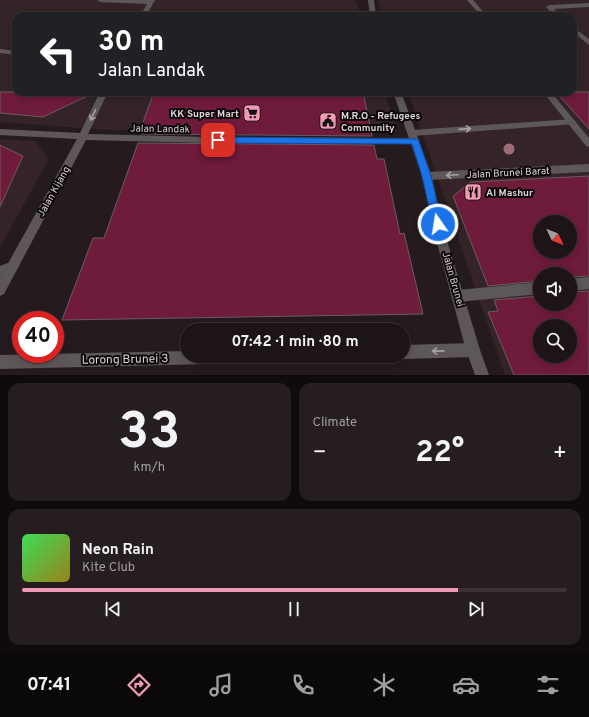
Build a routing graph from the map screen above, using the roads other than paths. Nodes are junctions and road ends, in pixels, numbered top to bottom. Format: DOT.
graph roads {
  1 [pos="100,0"];
  2 [pos="371,0"];
  3 [pos="470,0"];
  4 [pos="151,1"];
  5 [pos="589,5"];
  6 [pos="145,12"];
  7 [pos="372,12"];
  8 [pos="480,12"];
  9 [pos="555,12"];
  10 [pos="577,32"];
  11 [pos="589,43"];
  12 [pos="0,51"];
  13 [pos="12,52"];
  14 [pos="102,96"];
  15 [pos="398,96"];
  16 [pos="550,96"];
  17 [pos="572,122"];
  18 [pos="0,132"];
  19 [pos="413,137"];
  20 [pos="82,138"];
  21 [pos="589,144"];
  22 [pos="589,168"];
  23 [pos="426,176"];
  24 [pos="12,266"];
  25 [pos="0,272"];
  26 [pos="589,284"];
  27 [pos="577,285"];
  28 [pos="533,289"];
  29 [pos="0,290"];
  30 [pos="458,296"];
  31 [pos="473,350"];
  32 [pos="410,352"];
  33 [pos="180,358"];
  34 [pos="0,362"];
  35 [pos="482,375"];
  1 -- 4 [label="street"];
  2 -- 7 [label="street"];
  3 -- 8 [label="street"];
  4 -- 6 [label="street"];
  5 -- 9 [label="street"];
  10 -- 11 [label="street"];
  12 -- 13 [label="street"];
  14 -- 20 [label="street, Jalan Kijang, one-way"];
  15 -- 19 [label="street, Jalan Brunei"];
  16 -- 17 [label="street"];
  19 -- 17 [label="street, Jalan Landak, one-way"];
  17 -- 21 [label="street"];
  18 -- 20 [label="street, Jalan Landak"];
  19 -- 20 [label="street, Jalan Landak"];
  19 -- 23 [label="street, Jalan Brunei"];
  20 -- 24 [label="street, Jalan Kijang"];
  22 -- 23 [label="street, Jalan Brunei Barat, one-way"];
  23 -- 30 [label="street, Jalan Brunei"];
  24 -- 25 [label="street"];
  24 -- 29 [label="street, Jalan Kijang"];
  26 -- 27 [label="street"];
  28 -- 30 [label="street"];
  30 -- 31 [label="street, Jalan Brunei"];
  31 -- 32 [label="street, one-way"];
  31 -- 35 [label="street, Jalan Brunei"];
  33 -- 34 [label="street, Lorong Brunei 3"];
}
